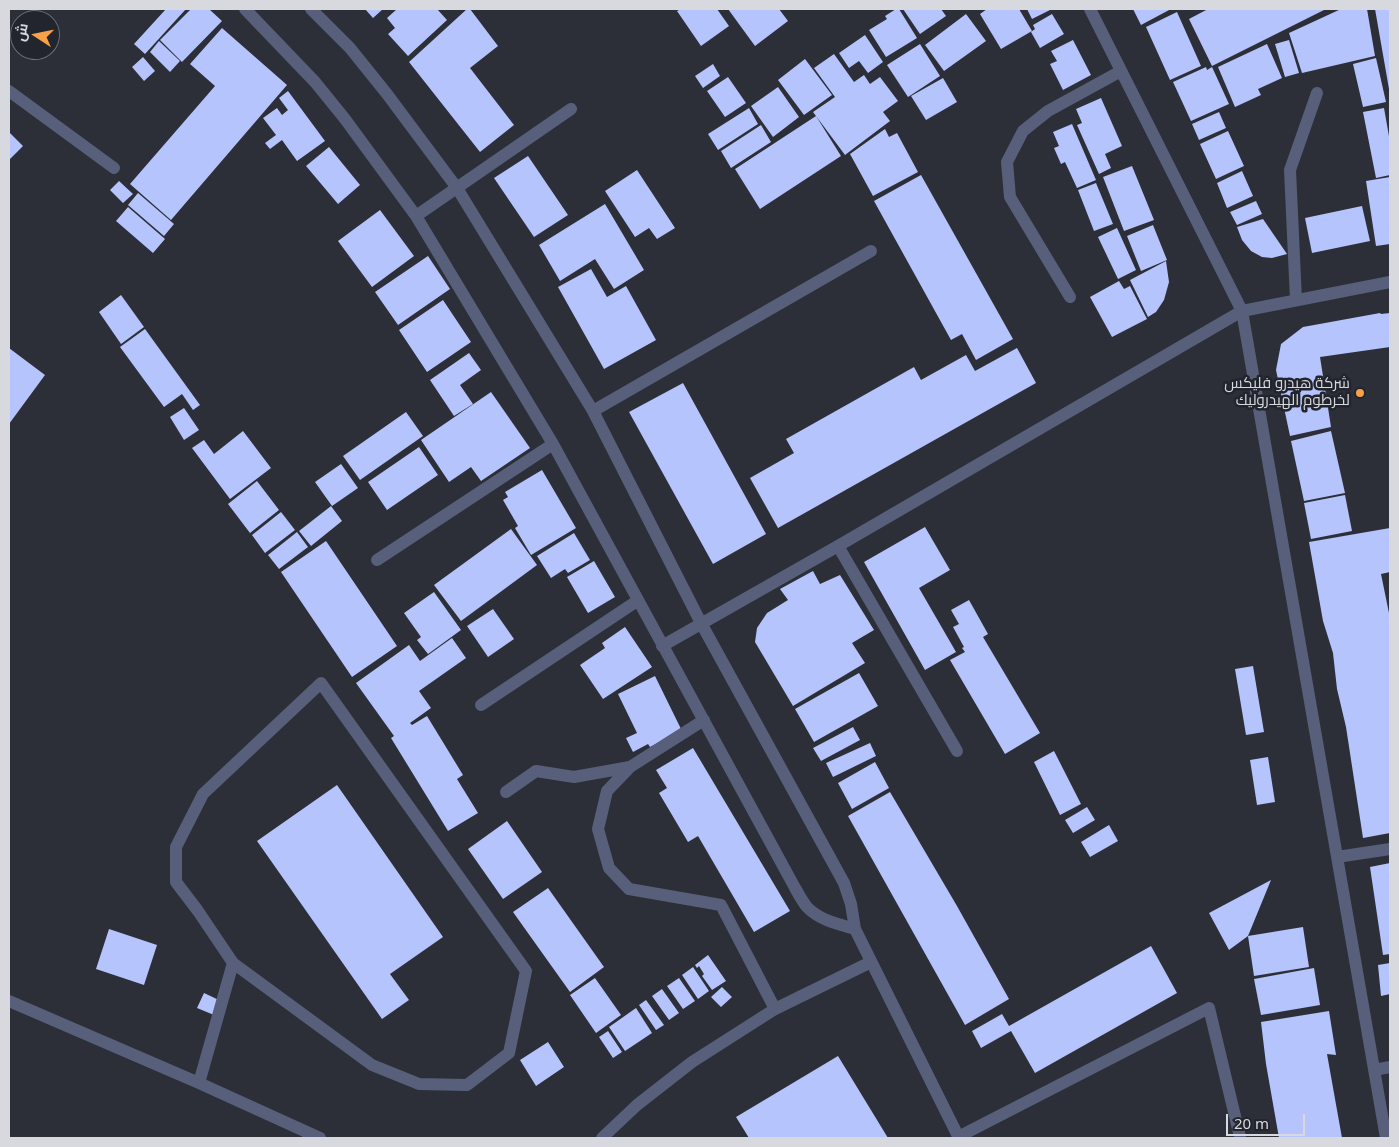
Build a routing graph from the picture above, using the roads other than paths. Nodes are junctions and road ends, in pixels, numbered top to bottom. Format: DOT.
graph roads {
  1 [pos="245,9"];
  2 [pos="311,9"];
  3 [pos="1090,9"];
  4 [pos="1121,71"];
  5 [pos="9,92"];
  6 [pos="1317,93"];
  7 [pos="571,109"];
  8 [pos="114,168"];
  9 [pos="457,188"];
  10 [pos="416,216"];
  11 [pos="871,251"];
  12 [pos="1390,282"];
  13 [pos="1070,297"];
  14 [pos="1296,300"];
  15 [pos="1242,311"];
  16 [pos="594,411"];
  17 [pos="553,444"];
  18 [pos="838,546"];
  19 [pos="377,560"];
  20 [pos="637,601"];
  21 [pos="701,624"];
  22 [pos="662,646"];
  23 [pos="481,705"];
  24 [pos="704,720"];
  25 [pos="957,751"];
  26 [pos="630,766"];
  27 [pos="506,792"];
  28 [pos="1390,849"];
  29 [pos="1337,857"];
  30 [pos="855,929"];
  31 [pos="871,962"];
  32 [pos="233,963"];
  33 [pos="9,1001"];
  34 [pos="775,1009"];
  35 [pos="1390,1067"];
  36 [pos="1374,1070"];
  37 [pos="199,1083"];
  38 [pos="959,1137"];
  39 [pos="1240,1137"];
  40 [pos="320,1138"];
  41 [pos="602,1138"];
  42 [pos="1386,1138"];
  1 -- 10 [label="street"];
  2 -- 9 [label="street"];
  3 -- 4 [label="street"];
  4 -- 13 [label="street"];
  4 -- 15 [label="street"];
  5 -- 8 [label="street"];
  6 -- 14 [label="street"];
  7 -- 9 [label="street"];
  9 -- 10 [label="street"];
  9 -- 16 [label="street"];
  10 -- 17 [label="street"];
  11 -- 16 [label="street"];
  12 -- 14 [label="street"];
  14 -- 15 [label="street"];
  15 -- 18 [label="street"];
  15 -- 29 [label="street"];
  16 -- 21 [label="street"];
  17 -- 19 [label="street"];
  17 -- 20 [label="street"];
  18 -- 21 [label="street"];
  18 -- 25 [label="street"];
  20 -- 22 [label="street"];
  20 -- 23 [label="street"];
  21 -- 22 [label="street"];
  21 -- 30 [label="street"];
  22 -- 24 [label="street"];
  24 -- 26 [label="street"];
  24 -- 30 [label="street"];
  26 -- 27 [label="street"];
  26 -- 34 [label="street"];
  28 -- 29 [label="street"];
  29 -- 36 [label="street"];
  30 -- 31 [label="street"];
  31 -- 34 [label="street"];
  31 -- 38 [label="street"];
  32 -- 32 [label="street"];
  32 -- 37 [label="street"];
  33 -- 37 [label="street"];
  34 -- 41 [label="street"];
  35 -- 36 [label="street"];
  36 -- 42 [label="street"];
  37 -- 40 [label="street"];
  38 -- 39 [label="street"];
}
